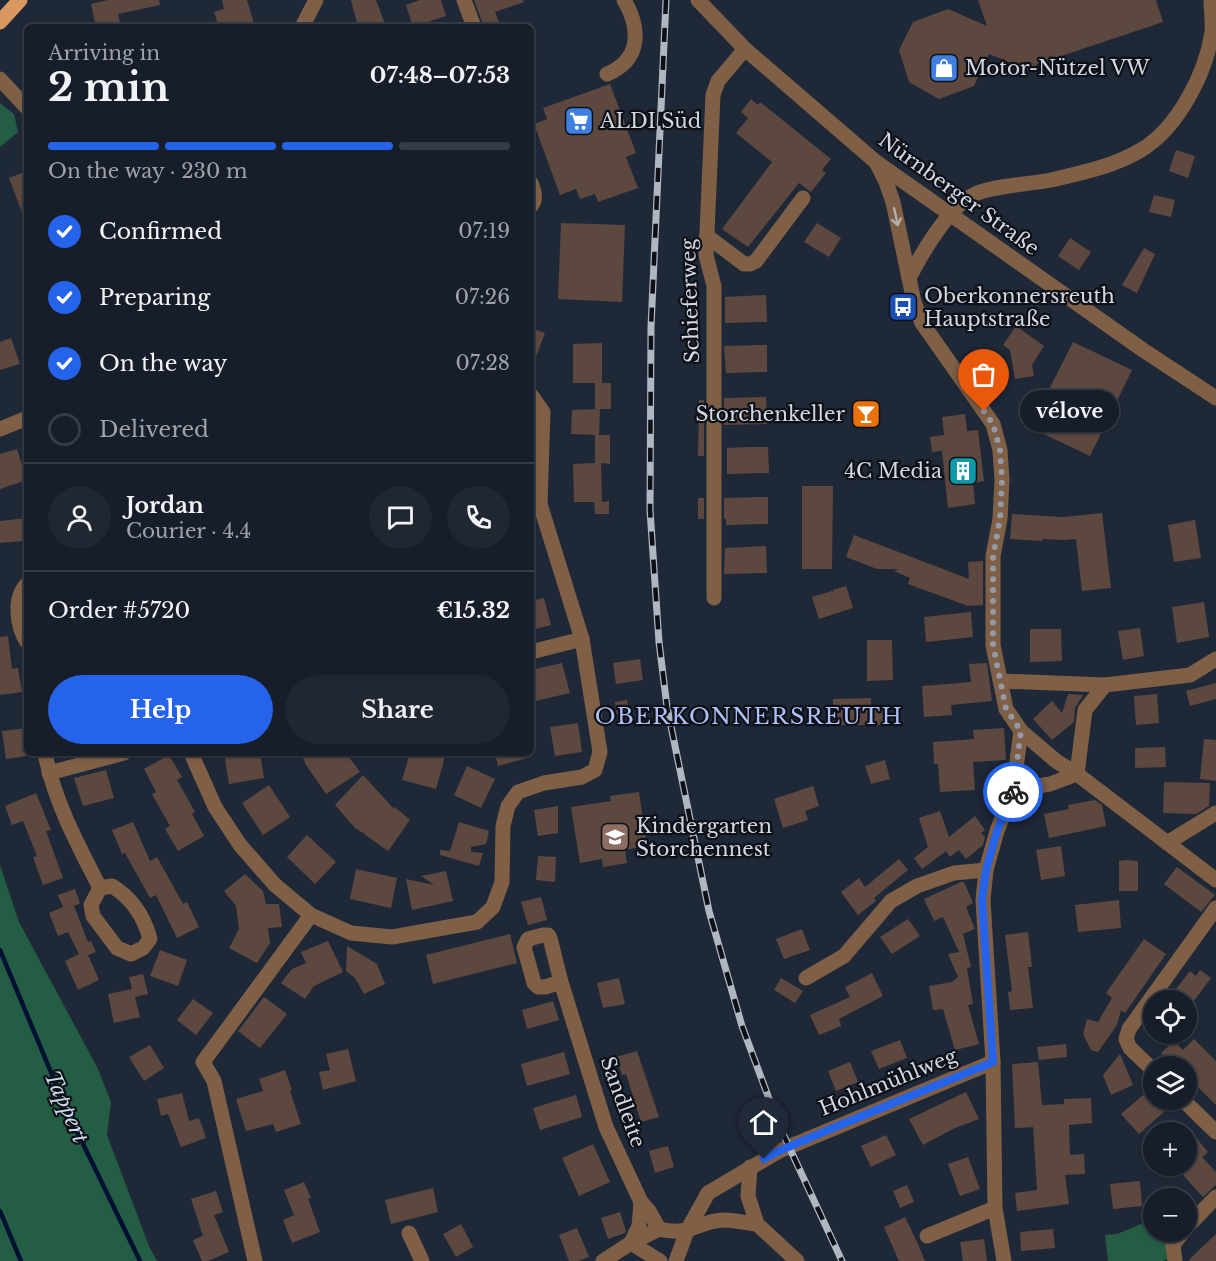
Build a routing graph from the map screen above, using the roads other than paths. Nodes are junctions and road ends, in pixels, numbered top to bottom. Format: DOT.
graph roads {
  1 [pos="20,0"];
  2 [pos="315,0"];
  3 [pos="464,0"];
  4 [pos="624,0"];
  5 [pos="698,0"];
  6 [pos="1211,0"];
  7 [pos="0,22"];
  8 [pos="303,24"];
  9 [pos="473,24"];
  10 [pos="746,49"];
  11 [pos="607,74"];
  12 [pos="0,79"];
  13 [pos="24,105"];
  14 [pos="876,162"];
  15 [pos="803,198"];
  16 [pos="951,215"];
  17 [pos="707,236"];
  18 [pos="909,278"];
  19 [pos="1216,398"];
  20 [pos="534,399"];
  21 [pos="24,419"];
  22 [pos="0,429"];
  23 [pos="536,505"];
  24 [pos="24,588"];
  25 [pos="714,598"];
  26 [pos="24,637"];
  27 [pos="582,639"];
  28 [pos="534,651"];
  29 [pos="1216,659"];
  30 [pos="1000,681"];
  31 [pos="1105,685"];
  32 [pos="1021,731"];
  33 [pos="46,756"];
  34 [pos="112,756"];
  35 [pos="192,756"];
  36 [pos="49,773"];
  37 [pos="1077,774"];
  38 [pos="1013,790"];
  39 [pos="1216,813"];
  40 [pos="1167,843"];
  41 [pos="986,870"];
  42 [pos="1216,880"];
  43 [pos="100,888"];
  44 [pos="1216,908"];
  45 [pos="311,915"];
  46 [pos="806,978"];
  47 [pos="561,982"];
  48 [pos="1143,1060"];
  49 [pos="993,1062"];
  50 [pos="1193,1110"];
  51 [pos="1216,1132"];
  52 [pos="750,1167"];
  53 [pos="1216,1197"];
  54 [pos="641,1202"];
  55 [pos="996,1208"];
  56 [pos="1197,1217"];
  57 [pos="757,1224"];
  58 [pos="659,1228"];
  59 [pos="687,1231"];
  60 [pos="410,1233"];
  61 [pos="927,1236"];
  62 [pos="1175,1242"];
  63 [pos="631,1243"];
  64 [pos="255,1261"];
  65 [pos="422,1261"];
  66 [pos="603,1261"];
  67 [pos="660,1261"];
  68 [pos="676,1261"];
  69 [pos="797,1261"];
  70 [pos="1004,1261"];
  71 [pos="1175,1261"];
  1 -- 7 [label="main road"];
  2 -- 8 [label="street"];
  3 -- 9 [label="street"];
  4 -- 11 [label="street"];
  5 -- 10 [label="street, Nürnberger Straße"];
  6 -- 16 [label="street"];
  10 -- 14 [label="street, Nürnberger Straße"];
  10 -- 17 [label="street, Schieferweg"];
  12 -- 13 [label="street"];
  14 -- 16 [label="street, Nürnberger Straße"];
  14 -- 18 [label="street, one-way"];
  15 -- 17 [label="street"];
  16 -- 18 [label="street"];
  16 -- 19 [label="street, Nürnberger Straße"];
  17 -- 25 [label="street, Schieferweg"];
  18 -- 30 [label="street"];
  20 -- 23 [label="street"];
  21 -- 22 [label="street"];
  23 -- 27 [label="street"];
  24 -- 26 [label="street"];
  27 -- 28 [label="street"];
  27 -- 45 [label="street"];
  29 -- 31 [label="street"];
  30 -- 31 [label="street"];
  30 -- 32 [label="street"];
  31 -- 37 [label="street"];
  32 -- 37 [label="street"];
  32 -- 38 [label="street"];
  33 -- 36 [label="street"];
  34 -- 36 [label="street"];
  35 -- 45 [label="street"];
  36 -- 43 [label="street"];
  37 -- 38 [label="street"];
  37 -- 40 [label="street"];
  38 -- 41 [label="street"];
  39 -- 40 [label="street"];
  40 -- 42 [label="street"];
  41 -- 46 [label="street"];
  41 -- 49 [label="street"];
  43 -- 43 [label="street"];
  44 -- 48 [label="street"];
  45 -- 64 [label="street"];
  47 -- 54 [label="street, Sandleite"];
  49 -- 52 [label="street, Hohlmühlweg"];
  49 -- 55 [label="street"];
  50 -- 51 [label="street"];
  52 -- 57 [label="street"];
  52 -- 59 [label="street, Hohlmühlweg"];
  53 -- 56 [label="street"];
  54 -- 58 [label="street, Sandleite"];
  54 -- 63 [label="street"];
  55 -- 61 [label="street"];
  55 -- 70 [label="street"];
  57 -- 59 [label="street"];
  57 -- 69 [label="street"];
  58 -- 59 [label="street"];
  58 -- 63 [label="street"];
  59 -- 68 [label="street, Hohlmühlweg"];
  60 -- 65 [label="street"];
  62 -- 71 [label="street"];
  63 -- 66 [label="street"];
  63 -- 67 [label="street"];
}
